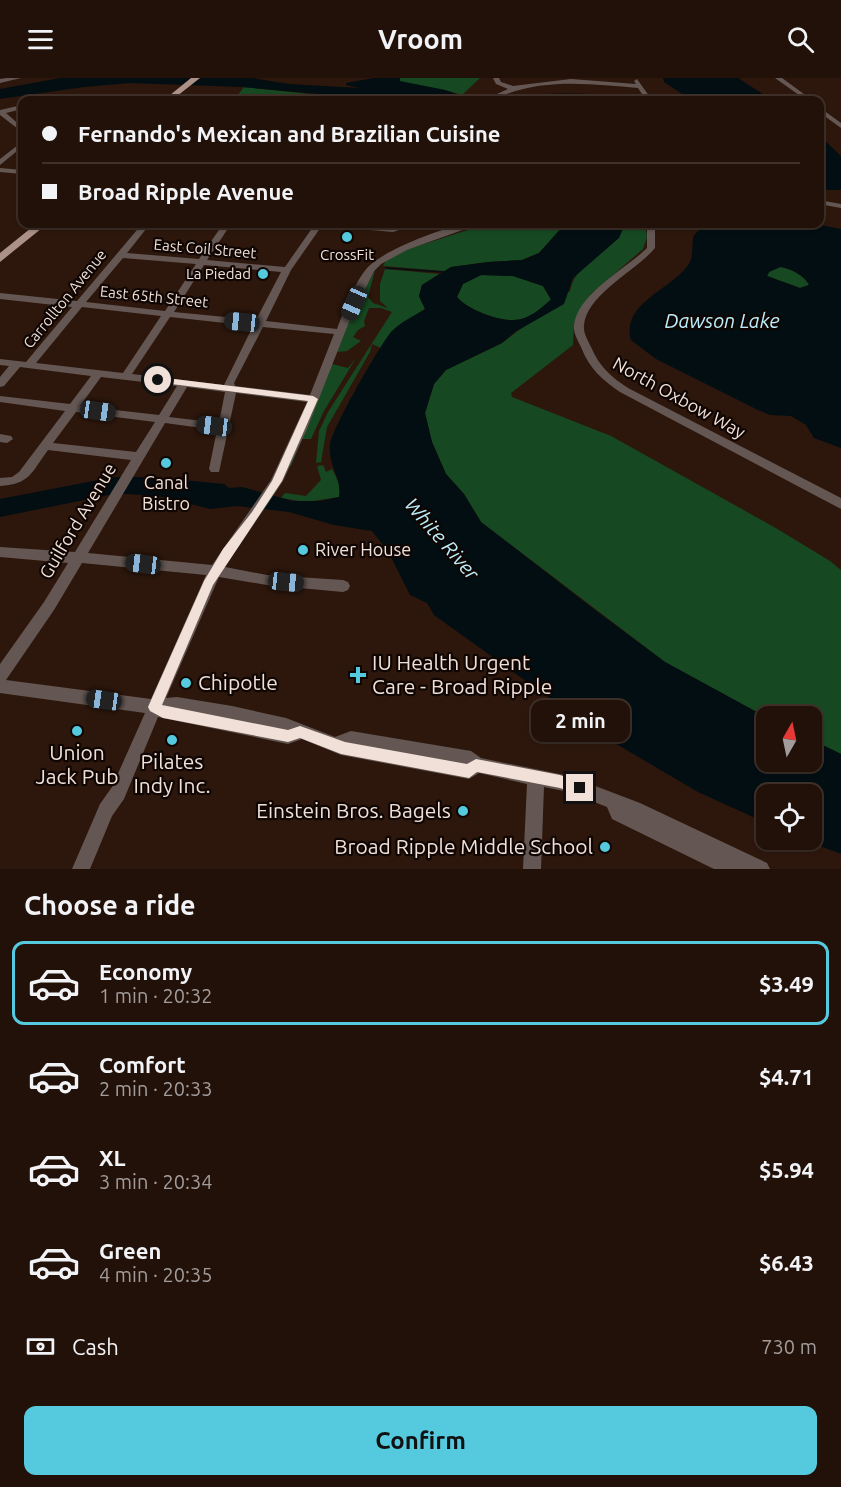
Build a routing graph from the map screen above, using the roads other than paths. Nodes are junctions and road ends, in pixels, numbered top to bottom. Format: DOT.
graph roads {
  1 [pos="18,78"];
  2 [pos="196,78"];
  3 [pos="206,78"];
  4 [pos="496,78"];
  5 [pos="635,78"];
  6 [pos="778,78"];
  7 [pos="0,81"];
  8 [pos="640,86"];
  9 [pos="512,88"];
  10 [pos="179,96"];
  11 [pos="180,96"];
  12 [pos="499,96"];
  13 [pos="647,96"];
  14 [pos="803,96"];
  15 [pos="18,108"];
  16 [pos="0,112"];
  17 [pos="824,113"];
  18 [pos="18,126"];
  19 [pos="841,126"];
  20 [pos="18,147"];
  21 [pos="0,163"];
  22 [pos="0,170"];
  23 [pos="18,172"];
  24 [pos="824,203"];
  25 [pos="841,207"];
  26 [pos="27,228"];
  27 [pos="37,228"];
  28 [pos="143,228"];
  29 [pos="224,228"];
  30 [pos="316,228"];
  31 [pos="370,228"];
  32 [pos="400,228"];
  33 [pos="459,228"];
  34 [pos="651,228"];
  35 [pos="0,250"];
  36 [pos="121,255"];
  37 [pos="0,260"];
  38 [pos="202,262"];
  39 [pos="287,270"];
  40 [pos="0,296"];
  41 [pos="79,304"];
  42 [pos="167,314"];
  43 [pos="260,324"];
  44 [pos="340,332"];
  45 [pos="0,362"];
  46 [pos="17,364"];
  47 [pos="29,365"];
  48 [pos="99,373"];
  49 [pos="126,376"];
  50 [pos="184,383"];
  51 [pos="0,384"];
  52 [pos="231,388"];
  53 [pos="0,399"];
  54 [pos="313,399"];
  55 [pos="74,408"];
  56 [pos="162,419"];
  57 [pos="223,427"];
  58 [pos="45,446"];
  59 [pos="140,457"];
  60 [pos="215,469"];
  61 [pos="0,482"];
  62 [pos="841,504"];
  63 [pos="0,552"];
  64 [pos="78,558"];
  65 [pos="215,571"];
  66 [pos="343,586"];
  67 [pos="0,676"];
  68 [pos="0,686"];
  69 [pos="155,707"];
  70 [pos="536,777"];
  71 [pos="614,802"];
  72 [pos="81,869"];
  73 [pos="532,869"];
  74 [pos="733,869"];
  75 [pos="761,869"];
  1 -- 7 [label="street"];
  2 -- 10 [label="main road"];
  3 -- 11 [label="main road"];
  4 -- 9 [label="street"];
  5 -- 8 [label="street"];
  6 -- 14 [label="street"];
  8 -- 9 [label="street"];
  8 -- 13 [label="street"];
  9 -- 12 [label="street"];
  15 -- 16 [label="street"];
  16 -- 18 [label="street"];
  17 -- 19 [label="street"];
  20 -- 21 [label="street"];
  22 -- 23 [label="street"];
  24 -- 25 [label="street"];
  26 -- 35 [label="main road"];
  27 -- 37 [label="main road"];
  28 -- 36 [label="street, Carrollton Avenue"];
  29 -- 38 [label="street"];
  30 -- 39 [label="street"];
  31 -- 32 [label="street"];
  33 -- 44 [label="street"];
  34 -- 62 [label="street, North Oxbow Way"];
  36 -- 38 [label="street, East Coil Street"];
  36 -- 41 [label="street, Carrollton Avenue"];
  38 -- 39 [label="street, East Coil Street"];
  38 -- 42 [label="street"];
  39 -- 43 [label="street"];
  40 -- 41 [label="street, East 65th Street"];
  41 -- 42 [label="street, East 65th Street"];
  41 -- 47 [label="street, Carrollton Avenue"];
  42 -- 43 [label="street, East 65th Street"];
  42 -- 49 [label="street"];
  43 -- 44 [label="street, East 65th Street"];
  43 -- 52 [label="street"];
  44 -- 54 [label="street"];
  45 -- 46 [label="street"];
  46 -- 47 [label="street"];
  46 -- 51 [label="street, Carrollton Avenue"];
  47 -- 48 [label="street"];
  48 -- 49 [label="street"];
  48 -- 55 [label="street"];
  49 -- 50 [label="street"];
  50 -- 52 [label="street"];
  50 -- 56 [label="street, Guilford Avenue"];
  52 -- 54 [label="street"];
  52 -- 57 [label="street"];
  53 -- 55 [label="street"];
  54 -- 65 [label="street"];
  55 -- 56 [label="street"];
  55 -- 58 [label="street"];
  56 -- 57 [label="street"];
  56 -- 59 [label="street, Guilford Avenue"];
  57 -- 60 [label="street"];
  58 -- 59 [label="street"];
  58 -- 61 [label="street"];
  59 -- 64 [label="street, Guilford Avenue"];
  63 -- 64 [label="street"];
  64 -- 65 [label="street"];
  64 -- 67 [label="street, Guilford Avenue"];
  65 -- 66 [label="street"];
  65 -- 69 [label="street"];
  68 -- 69 [label="street"];
  69 -- 70 [label="street"];
  69 -- 72 [label="street"];
  70 -- 71 [label="street"];
  70 -- 73 [label="street"];
  71 -- 74 [label="street"];
  71 -- 75 [label="street"];
}
